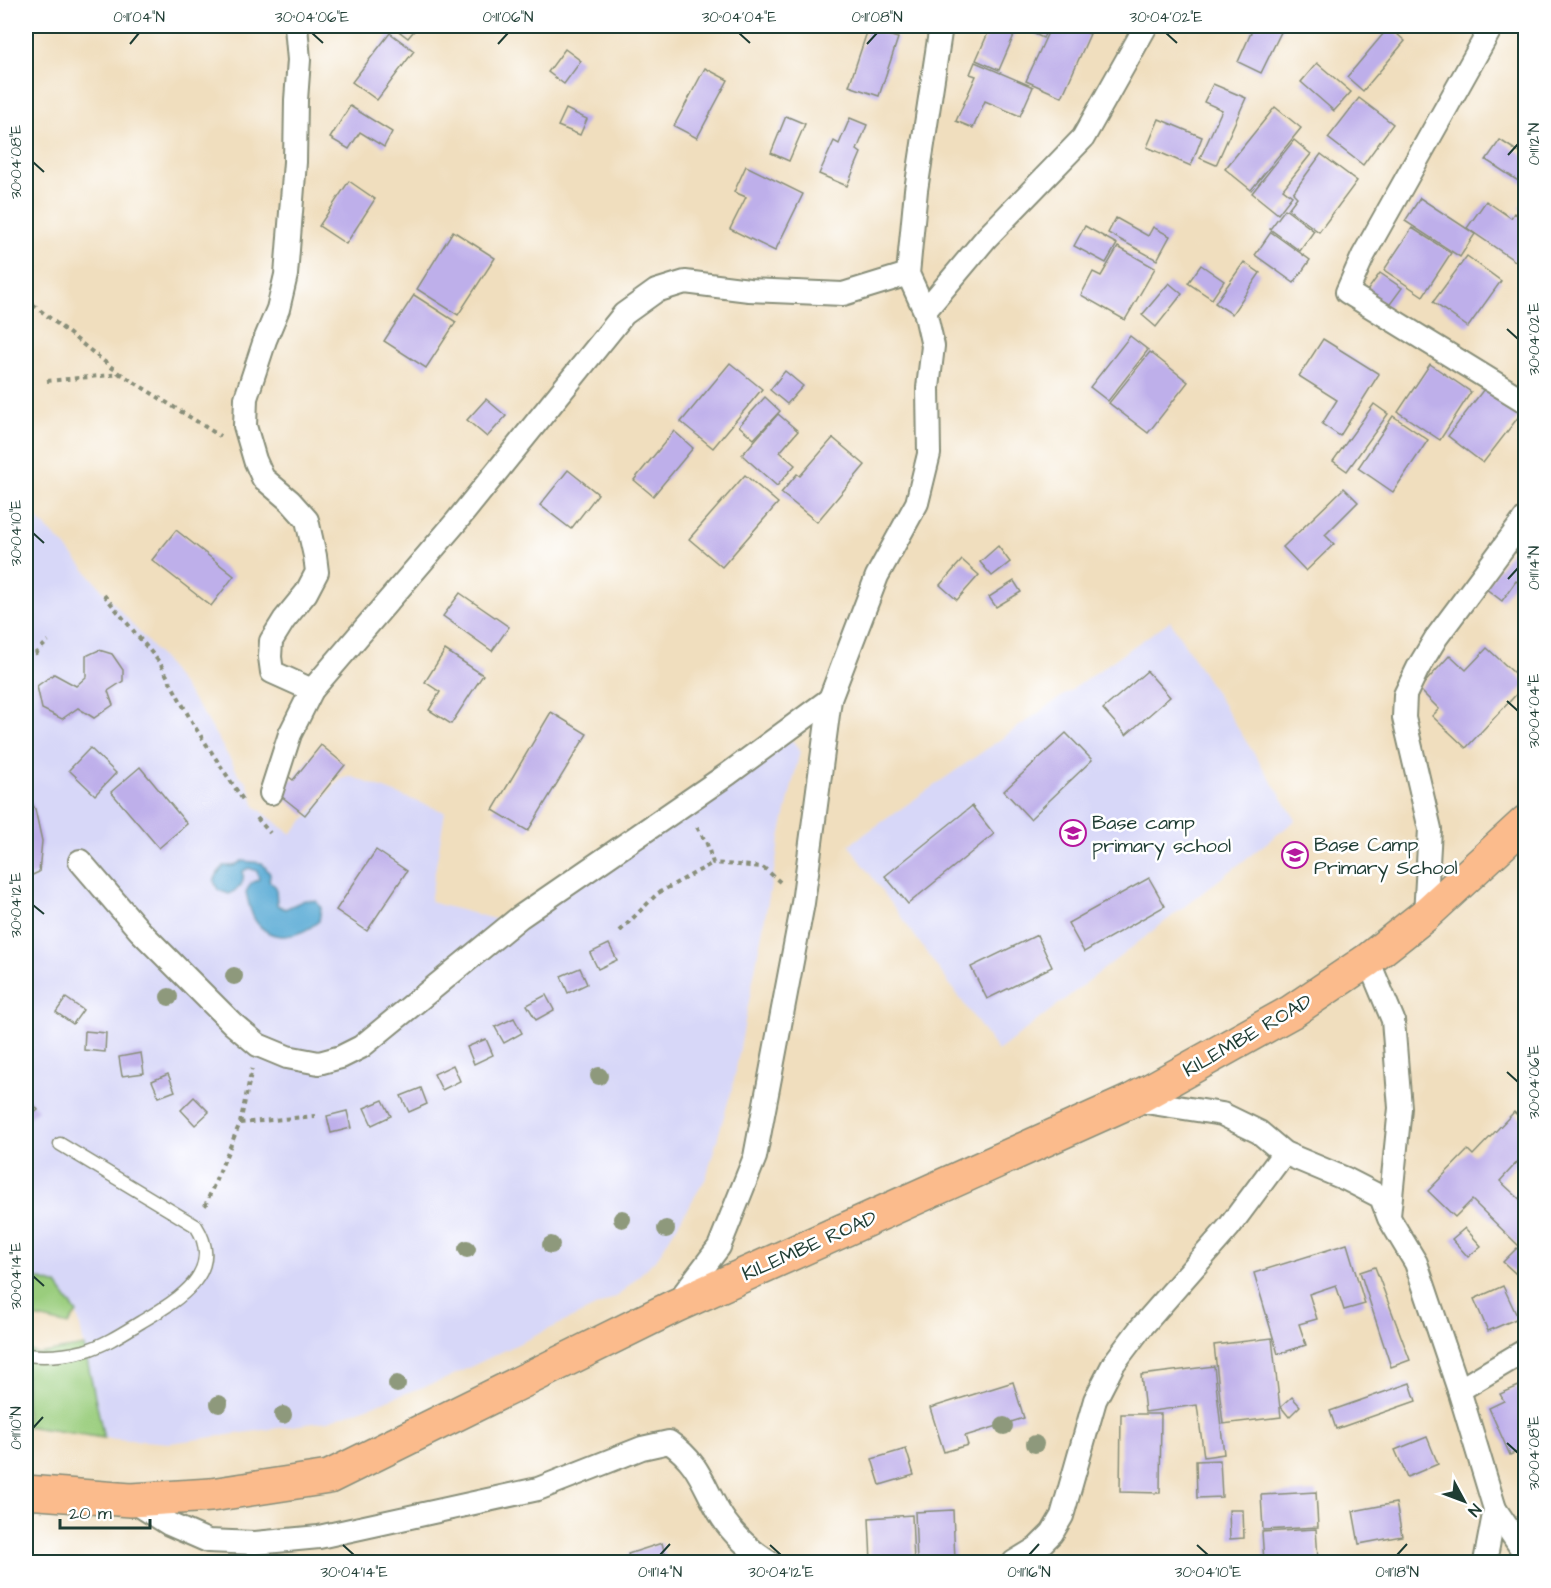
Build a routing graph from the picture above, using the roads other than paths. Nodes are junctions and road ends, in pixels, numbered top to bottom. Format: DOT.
graph roads {
  1 [pos="296,26"];
  2 [pos="941,26"];
  3 [pos="1146,26"];
  4 [pos="1492,26"];
  5 [pos="908,274"];
  6 [pos="925,311"];
  7 [pos="1526,402"];
  8 [pos="1526,518"];
  9 [pos="312,690"];
  10 [pos="830,699"];
  11 [pos="271,793"];
  12 [pos="1526,822"];
  13 [pos="80,861"];
  14 [pos="1425,915"];
  15 [pos="1368,960"];
  16 [pos="1133,1100"];
  17 [pos="60,1144"];
  18 [pos="1284,1152"];
  19 [pos="1389,1218"];
  20 [pos="675,1306"];
  21 [pos="1526,1350"];
  22 [pos="26,1355"];
  23 [pos="1459,1390"];
  24 [pos="26,1492"];
  25 [pos="131,1500"];
  26 [pos="1495,1509"];
  27 [pos="1526,1555"];
  28 [pos="769,1563"];
  29 [pos="1014,1563"];
  30 [pos="1485,1563"];
  1 -- 9 [label="street"];
  2 -- 5 [label="street"];
  3 -- 6 [label="street"];
  4 -- 7 [label="street"];
  5 -- 6 [label="street"];
  5 -- 9 [label="street"];
  6 -- 10 [label="street"];
  8 -- 14 [label="street"];
  9 -- 11 [label="street"];
  10 -- 13 [label="street"];
  10 -- 20 [label="street"];
  12 -- 14 [label="main road, KILEMBE ROAD"];
  14 -- 15 [label="main road, KILEMBE ROAD"];
  15 -- 16 [label="main road, KILEMBE ROAD"];
  15 -- 19 [label="street"];
  16 -- 18 [label="street"];
  16 -- 20 [label="main road, KILEMBE ROAD"];
  17 -- 22 [label="lane"];
  18 -- 19 [label="street"];
  18 -- 29 [label="street"];
  19 -- 23 [label="street"];
  20 -- 25 [label="main road, KILEMBE ROAD"];
  21 -- 23 [label="street"];
  23 -- 26 [label="street"];
  24 -- 25 [label="main road, KILEMBE ROAD"];
  25 -- 28 [label="street"];
  26 -- 27 [label="street"];
  26 -- 30 [label="street"];
}
